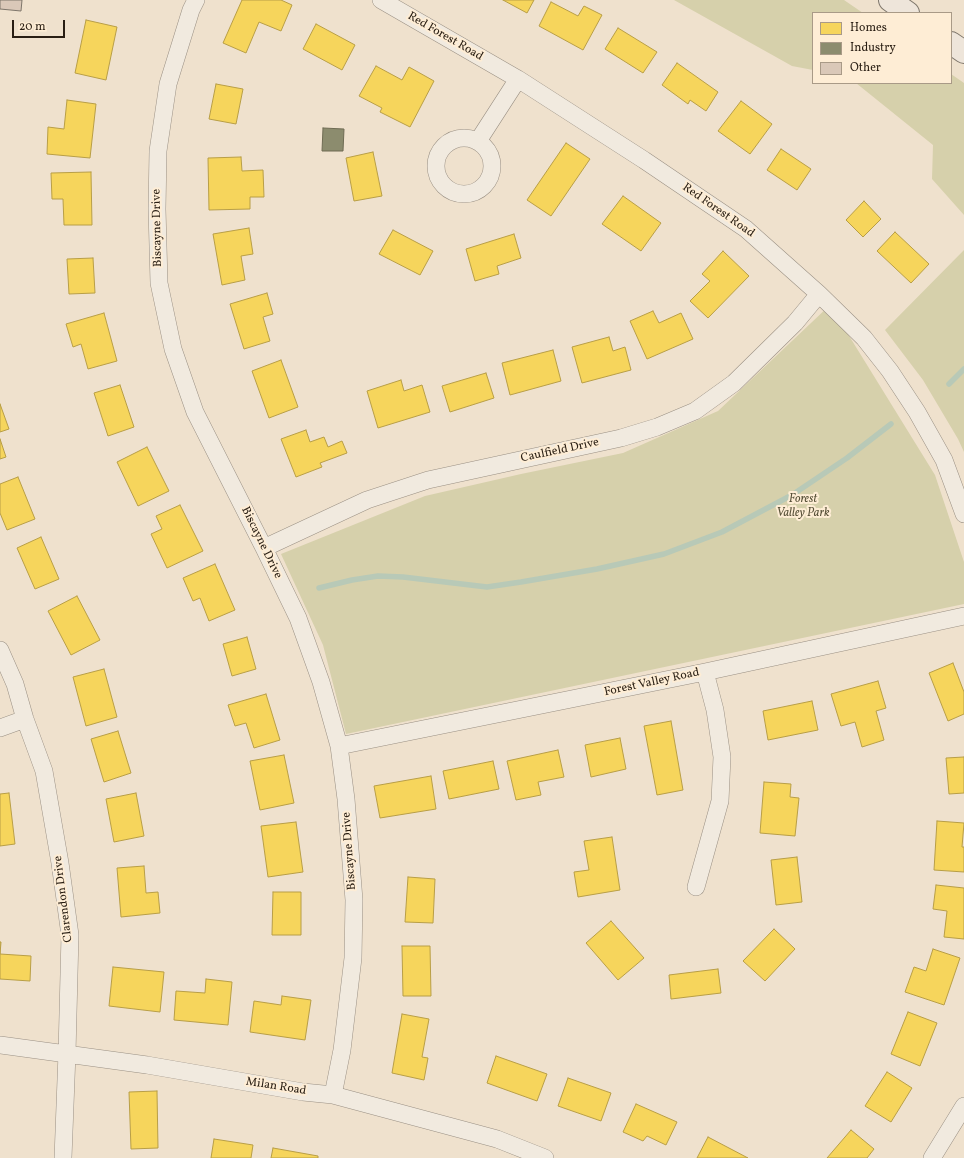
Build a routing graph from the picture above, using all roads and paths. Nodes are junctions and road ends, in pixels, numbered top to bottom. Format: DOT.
graph roads {
  1 [pos="196,0"];
  2 [pos="381,0"];
  3 [pos="890,0"];
  4 [pos="907,12"];
  5 [pos="952,44"];
  6 [pos="964,52"];
  7 [pos="518,79"];
  8 [pos="478,141"];
  9 [pos="819,294"];
  10 [pos="964,514"];
  11 [pos="264,548"];
  12 [pos="964,616"];
  13 [pos="0,650"];
  14 [pos="705,672"];
  15 [pos="25,719"];
  16 [pos="0,728"];
  17 [pos="339,746"];
  18 [pos="696,887"];
  19 [pos="0,1045"];
  20 [pos="67,1053"];
  21 [pos="333,1095"];
  22 [pos="964,1106"];
  23 [pos="63,1158"];
  24 [pos="545,1158"];
  25 [pos="932,1158"];
  1 -- 11 [label="street, Biscayne Drive"];
  2 -- 7 [label="street, Red Forest Road"];
  3 -- 4 [label="highway"];
  5 -- 6 [label="highway"];
  7 -- 8 [label="street"];
  7 -- 9 [label="street, Red Forest Road"];
  9 -- 10 [label="street, Red Forest Road"];
  9 -- 11 [label="street, Caulfield Drive"];
  11 -- 17 [label="street, Biscayne Drive"];
  12 -- 14 [label="street, Forest Valley Road"];
  13 -- 15 [label="street, Clarendon Drive"];
  14 -- 17 [label="street, Forest Valley Road"];
  14 -- 18 [label="street"];
  15 -- 16 [label="street"];
  15 -- 20 [label="street, Clarendon Drive"];
  17 -- 21 [label="street, Biscayne Drive"];
  19 -- 20 [label="street, Milan Road"];
  20 -- 21 [label="street, Milan Road"];
  20 -- 23 [label="street, Clarendon Drive"];
  21 -- 24 [label="street, Milan Road"];
  22 -- 25 [label="street"];
}
